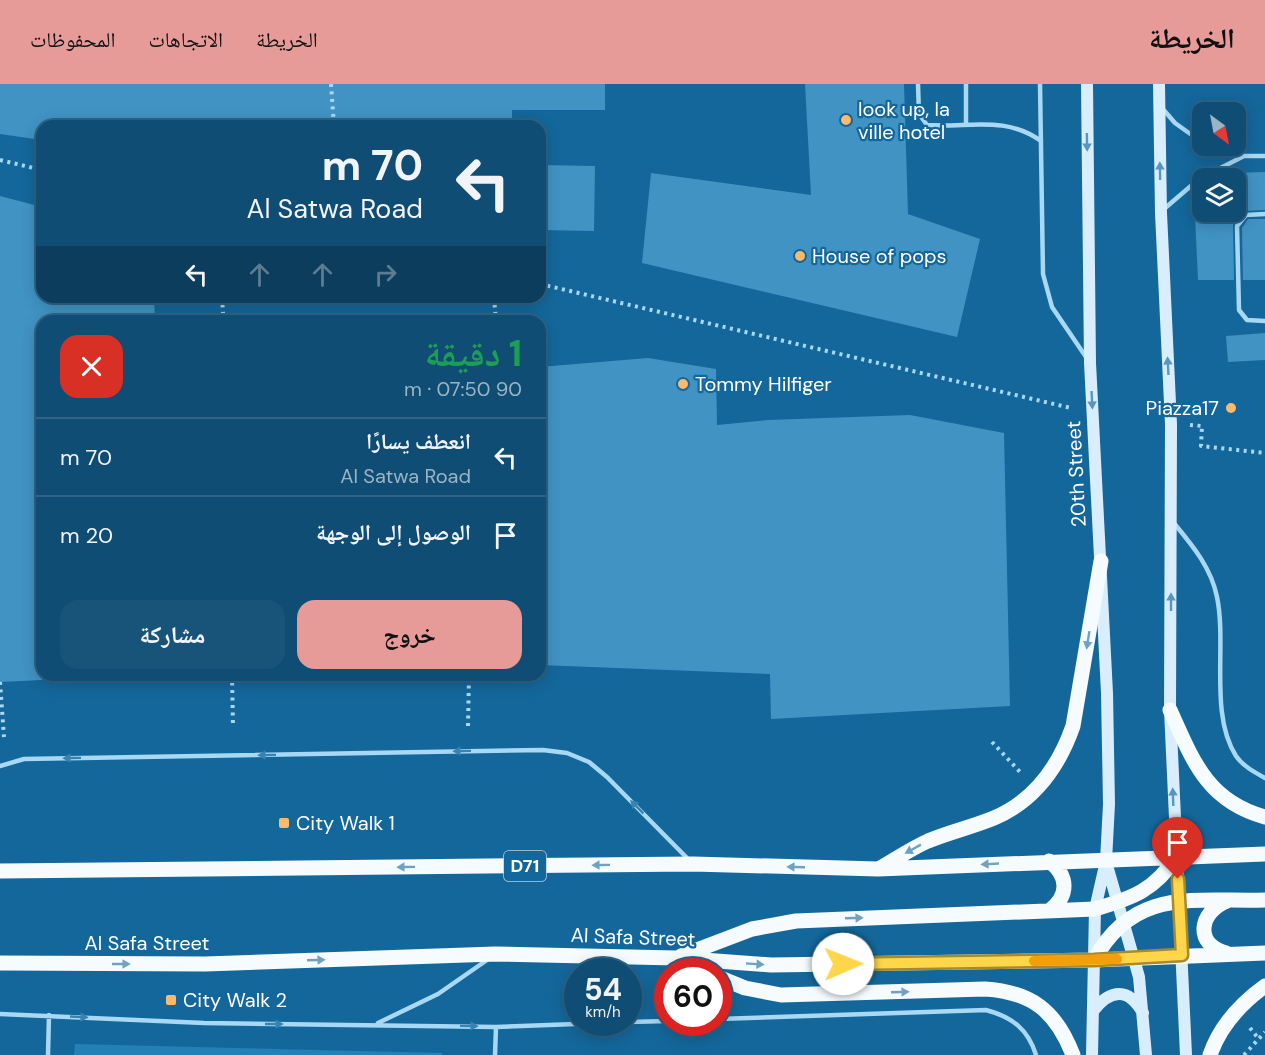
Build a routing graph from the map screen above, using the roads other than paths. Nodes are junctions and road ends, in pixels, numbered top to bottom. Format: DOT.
graph roads {
  1 [pos="918,84"];
  2 [pos="966,84"];
  3 [pos="1040,84"];
  4 [pos="1087,84"];
  5 [pos="1159,84"];
  6 [pos="1159,104"];
  7 [pos="966,124"];
  8 [pos="1192,135"];
  9 [pos="1041,141"];
  10 [pos="1244,156"];
  11 [pos="1246,156"];
  12 [pos="1265,156"];
  13 [pos="1161,213"];
  14 [pos="1265,214"];
  15 [pos="1265,321"];
  16 [pos="1090,363"];
  17 [pos="1172,520"];
  18 [pos="1101,561"];
  19 [pos="1170,710"];
  20 [pos="0,766"];
  21 [pos="1265,778"];
  22 [pos="1265,817"];
  23 [pos="1265,854"];
  24 [pos="1177,856"];
  25 [pos="1049,861"];
  26 [pos="1106,861"];
  27 [pos="693,864"];
  28 [pos="878,869"];
  29 [pos="0,871"];
  30 [pos="1265,900"];
  31 [pos="1118,902"];
  32 [pos="1179,902"];
  33 [pos="1227,902"];
  34 [pos="1095,909"];
  35 [pos="1049,910"];
  36 [pos="1124,921"];
  37 [pos="1265,953"];
  38 [pos="495,954"];
  39 [pos="1228,954"];
  40 [pos="1182,955"];
  41 [pos="676,958"];
  42 [pos="1135,958"];
  43 [pos="1094,960"];
  44 [pos="732,962"];
  45 [pos="0,963"];
  46 [pos="732,983"];
  47 [pos="1265,986"];
  48 [pos="1093,1011"];
  49 [pos="0,1014"];
  50 [pos="1144,1014"];
  51 [pos="49,1015"];
  52 [pos="732,1019"];
  53 [pos="376,1024"];
  54 [pos="564,1024"];
  55 [pos="496,1026"];
  56 [pos="48,1055"];
  57 [pos="495,1055"];
  58 [pos="1036,1055"];
  59 [pos="1073,1055"];
  60 [pos="1092,1055"];
  61 [pos="1146,1055"];
  62 [pos="1186,1055"];
  63 [pos="1210,1055"];
  1 -- 7 [label="lane"];
  2 -- 7 [label="lane"];
  3 -- 9 [label="lane"];
  4 -- 16 [label="street, 20th Street, one-way"];
  5 -- 6 [label="street"];
  6 -- 8 [label="lane"];
  13 -- 6 [label="street, one-way"];
  7 -- 9 [label="lane"];
  9 -- 16 [label="lane"];
  10 -- 13 [label="lane"];
  11 -- 12 [label="lane"];
  17 -- 13 [label="street, one-way"];
  14 -- 15 [label="lane"];
  16 -- 18 [label="street, 20th Street, one-way"];
  19 -- 17 [label="street, one-way"];
  17 -- 21 [label="lane"];
  18 -- 26 [label="street, 20th Street"];
  18 -- 28 [label="main road, one-way"];
  19 -- 22 [label="main road"];
  24 -- 19 [label="street, one-way"];
  27 -- 20 [label="lane, one-way"];
  23 -- 24 [label="main road, D71"];
  24 -- 26 [label="main road, D71"];
  24 -- 31 [label="main road"];
  24 -- 32 [label="street"];
  25 -- 26 [label="main road, D71"];
  25 -- 28 [label="main road, D71, one-way"];
  25 -- 35 [label="main road"];
  26 -- 31 [label="street"];
  26 -- 34 [label="street"];
  28 -- 27 [label="main road, D71, one-way"];
  27 -- 29 [label="main road, D71, one-way"];
  30 -- 33 [label="main road"];
  31 -- 34 [label="main road"];
  31 -- 36 [label="street"];
  32 -- 33 [label="main road"];
  32 -- 36 [label="main road"];
  32 -- 40 [label="street"];
  33 -- 39 [label="main road"];
  34 -- 35 [label="main road"];
  34 -- 43 [label="street"];
  41 -- 35 [label="main road, one-way"];
  36 -- 42 [label="street"];
  36 -- 43 [label="main road"];
  37 -- 39 [label="main road, Al Safa Street"];
  38 -- 41 [label="main road, Al Safa Street"];
  45 -- 38 [label="main road, Al Safa Street, one-way"];
  38 -- 53 [label="lane"];
  39 -- 40 [label="main road, Al Safa Street"];
  40 -- 42 [label="main road, Al Safa Street"];
  40 -- 62 [label="street"];
  42 -- 43 [label="main road, Al Safa Street"];
  42 -- 50 [label="street"];
  44 -- 43 [label="main road, Al Safa Street, one-way"];
  43 -- 48 [label="street"];
  46 -- 59 [label="main road, one-way"];
  47 -- 63 [label="main road"];
  48 -- 50 [label="street"];
  48 -- 60 [label="street"];
  49 -- 51 [label="lane"];
  50 -- 61 [label="street"];
  51 -- 53 [label="lane, one-way"];
  51 -- 56 [label="lane"];
  52 -- 58 [label="lane"];
  53 -- 55 [label="lane, one-way"];
  54 -- 55 [label="lane"];
  55 -- 57 [label="lane"];
}
